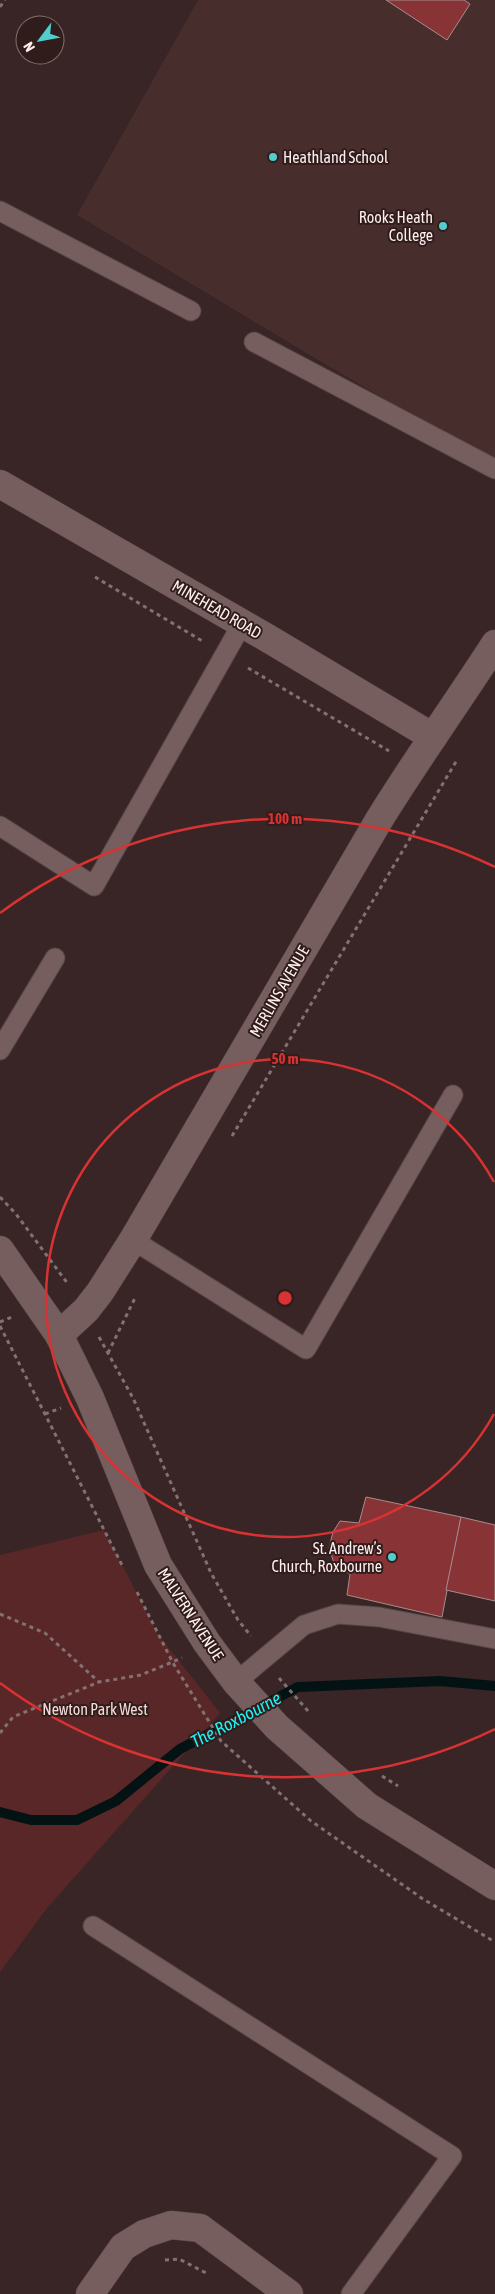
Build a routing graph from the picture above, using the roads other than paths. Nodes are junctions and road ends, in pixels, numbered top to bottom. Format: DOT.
graph roads {
  1 [pos="0,211"];
  2 [pos="191,311"];
  3 [pos="254,342"];
  4 [pos="495,469"];
  5 [pos="0,484"];
  6 [pos="242,624"];
  7 [pos="495,644"];
  8 [pos="433,737"];
  9 [pos="0,826"];
  10 [pos="56,958"];
  11 [pos="0,1050"];
  12 [pos="453,1095"];
  13 [pos="133,1240"];
  14 [pos="0,1250"];
  15 [pos="59,1336"];
  16 [pos="495,1639"];
  17 [pos="236,1682"];
  18 [pos="495,1886"];
  19 [pos="93,1926"];
  20 [pos="90,2294"];
  21 [pos="289,2294"];
  22 [pos="351,2294"];
  1 -- 2 [label="lane"];
  3 -- 4 [label="lane"];
  5 -- 6 [label="street, MINEHEAD ROAD"];
  6 -- 8 [label="street, MINEHEAD ROAD"];
  6 -- 9 [label="lane"];
  7 -- 8 [label="street, MERLINS AVENUE"];
  8 -- 13 [label="street, MERLINS AVENUE"];
  10 -- 11 [label="lane"];
  12 -- 13 [label="lane"];
  13 -- 15 [label="street, MERLINS AVENUE"];
  14 -- 15 [label="street, MALVERN AVENUE"];
  15 -- 17 [label="street, MALVERN AVENUE"];
  16 -- 17 [label="lane"];
  17 -- 18 [label="street, MALVERN AVENUE"];
  19 -- 22 [label="lane"];
  20 -- 21 [label="street"];
}
